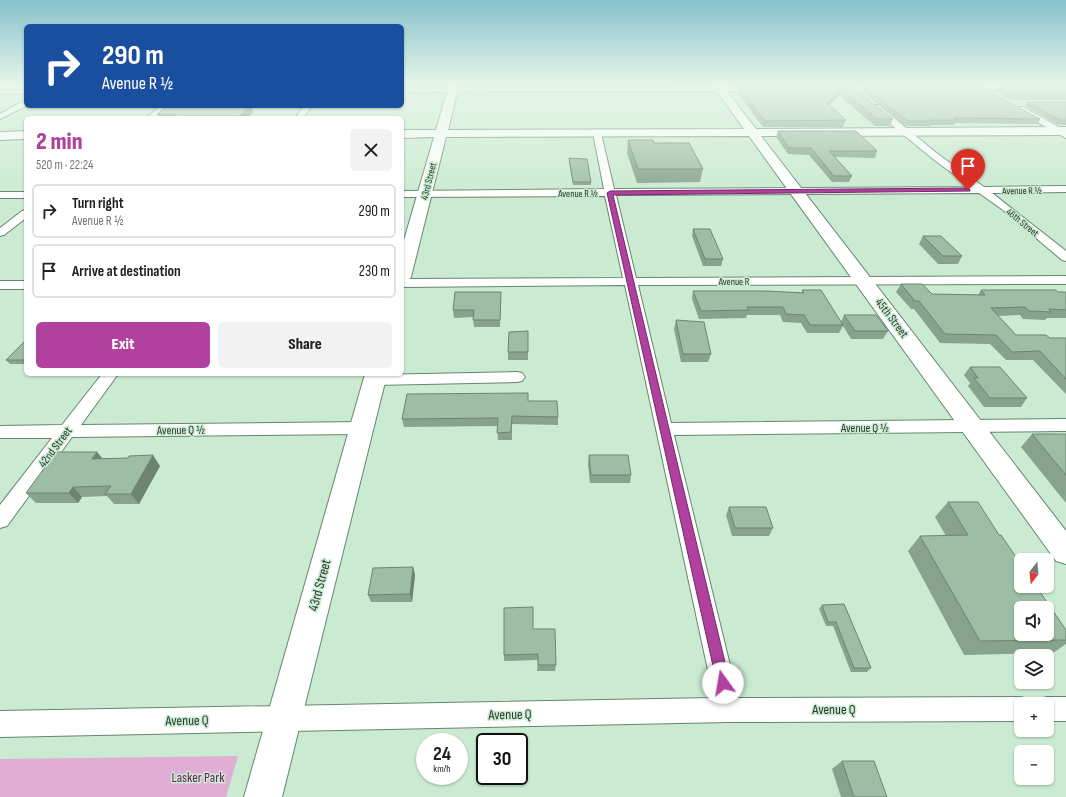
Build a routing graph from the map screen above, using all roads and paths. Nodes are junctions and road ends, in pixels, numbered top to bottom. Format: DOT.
graph roads {
  1 [pos="444,122"];
  2 [pos="745,122"];
  3 [pos="894,122"];
  4 [pos="1048,122"];
  5 [pos="752,132"];
  6 [pos="906,132"];
  7 [pos="1064,132"];
  8 [pos="598,133"];
  9 [pos="404,134"];
  10 [pos="440,134"];
  11 [pos="24,135"];
  12 [pos="0,136"];
  13 [pos="1066,189"];
  14 [pos="982,190"];
  15 [pos="796,191"];
  16 [pos="610,193"];
  17 [pos="404,194"];
  18 [pos="424,194"];
  19 [pos="0,195"];
  20 [pos="24,195"];
  21 [pos="24,214"];
  22 [pos="0,233"];
  23 [pos="1066,257"];
  24 [pos="404,269"];
  25 [pos="863,280"];
  26 [pos="1066,280"];
  27 [pos="630,281"];
  28 [pos="404,283"];
  29 [pos="0,285"];
  30 [pos="24,285"];
  31 [pos="108,376"];
  32 [pos="375,377"];
  33 [pos="517,377"];
  34 [pos="1066,425"];
  35 [pos="973,427"];
  36 [pos="362,428"];
  37 [pos="665,429"];
  38 [pos="0,432"];
  39 [pos="66,432"];
  40 [pos="0,520"];
  41 [pos="1066,552"];
  42 [pos="1014,709"];
  43 [pos="1054,709"];
  44 [pos="1066,709"];
  45 [pos="729,710"];
  46 [pos="284,718"];
  47 [pos="0,724"];
  48 [pos="263,797"];
  1 -- 10 [label="main road, 43rd Street"];
  2 -- 5 [label="main road, 45th Street"];
  3 -- 6 [label="street, 46th Street"];
  4 -- 7 [label="street"];
  5 -- 6 [label="main road"];
  5 -- 8 [label="main road"];
  5 -- 15 [label="main road, 45th Street"];
  6 -- 7 [label="main road"];
  6 -- 14 [label="street, 46th Street"];
  8 -- 10 [label="main road"];
  8 -- 16 [label="street"];
  9 -- 10 [label="main road"];
  10 -- 18 [label="main road, 43rd Street"];
  11 -- 12 [label="main road"];
  13 -- 14 [label="street, Avenue R ½"];
  14 -- 15 [label="street, Avenue R ½"];
  14 -- 23 [label="street, 46th Street"];
  15 -- 16 [label="street, Avenue R ½"];
  15 -- 25 [label="main road, 45th Street"];
  16 -- 18 [label="street, Avenue R ½"];
  16 -- 27 [label="street"];
  17 -- 18 [label="street, Avenue R ½"];
  18 -- 24 [label="main road, 43rd Street"];
  19 -- 20 [label="street"];
  21 -- 22 [label="street"];
  25 -- 26 [label="street, Avenue R"];
  25 -- 27 [label="street, Avenue R"];
  25 -- 35 [label="main road, 45th Street"];
  27 -- 28 [label="street, Avenue R"];
  27 -- 37 [label="street"];
  29 -- 30 [label="street"];
  31 -- 39 [label="street, 42nd Street"];
  32 -- 33 [label="street"];
  32 -- 36 [label="main road, 43rd Street"];
  34 -- 35 [label="street, Avenue Q ½"];
  35 -- 37 [label="street, Avenue Q ½"];
  35 -- 41 [label="main road, 45th Street"];
  36 -- 39 [label="street, Avenue Q ½"];
  36 -- 46 [label="main road, 43rd Street"];
  37 -- 45 [label="street"];
  38 -- 39 [label="street, Avenue Q ½"];
  39 -- 40 [label="street, 42nd Street"];
  42 -- 45 [label="street, Avenue Q"];
  43 -- 44 [label="street"];
  45 -- 46 [label="street, Avenue Q"];
  46 -- 47 [label="street, Avenue Q"];
  46 -- 48 [label="main road, 43rd Street"];
}
